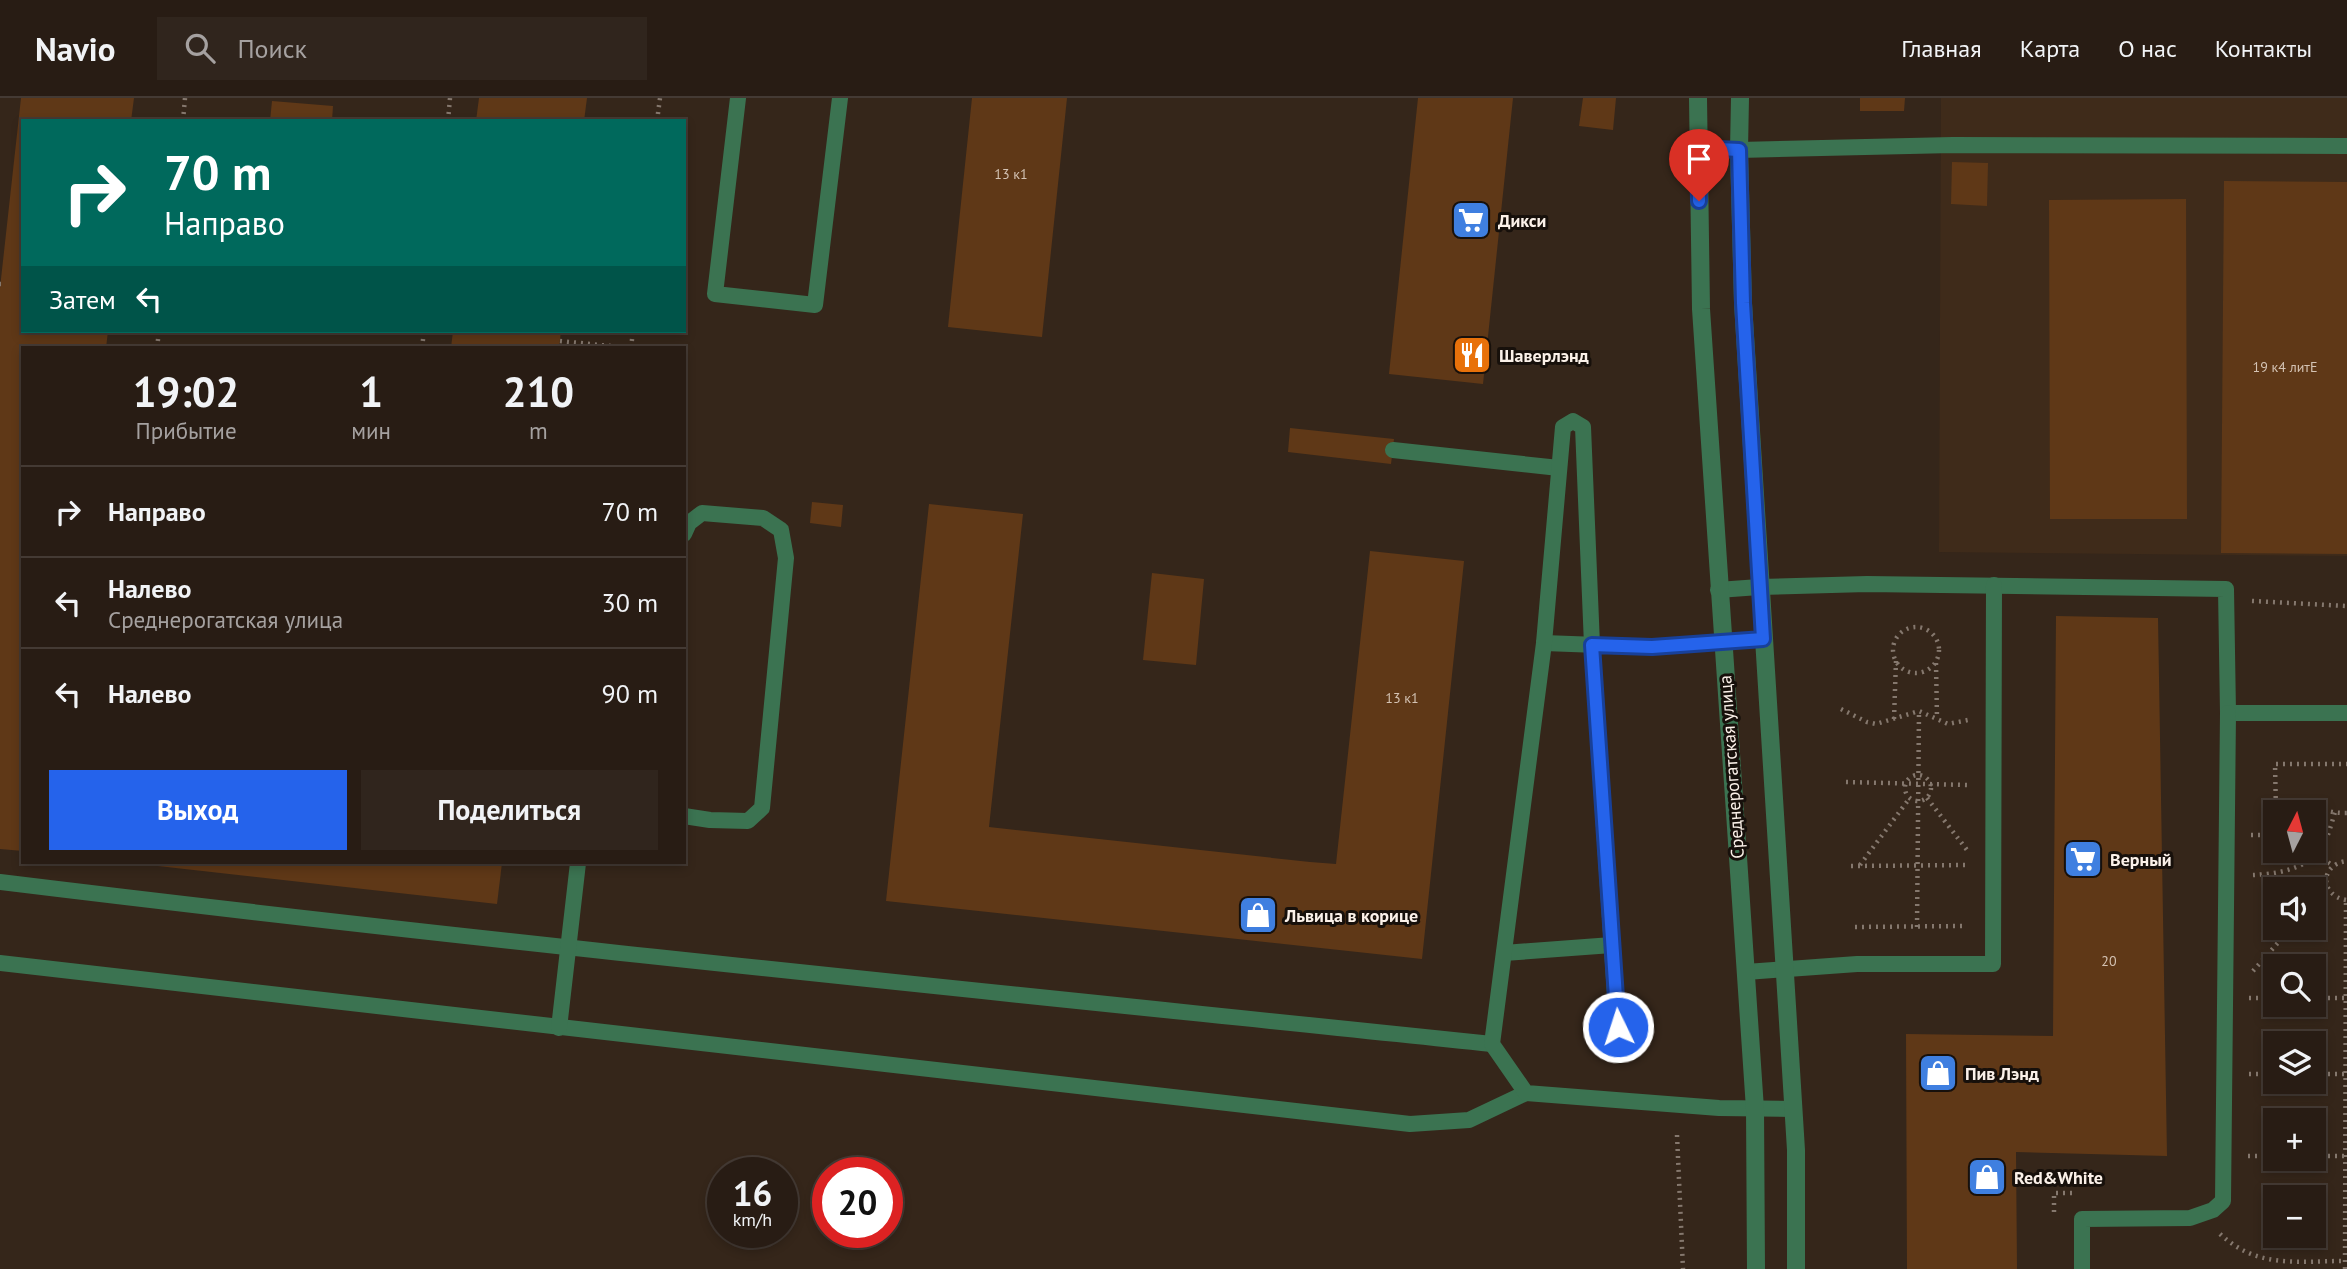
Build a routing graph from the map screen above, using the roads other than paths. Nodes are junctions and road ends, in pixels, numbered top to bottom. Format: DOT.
graph roads {
  1 [pos="738,98"];
  2 [pos="840,98"];
  3 [pos="1698,98"];
  4 [pos="1740,98"];
  5 [pos="2347,146"];
  6 [pos="1698,148"];
  7 [pos="1739,150"];
  8 [pos="1393,450"];
  9 [pos="1559,468"];
  10 [pos="686,530"];
  11 [pos="1994,585"];
  12 [pos="1759,587"];
  13 [pos="1718,590"];
  14 [pos="1763,639"];
  15 [pos="1544,643"];
  16 [pos="1722,643"];
  17 [pos="1592,645"];
  18 [pos="2228,713"];
  19 [pos="2347,713"];
  20 [pos="686,816"];
  21 [pos="578,864"];
  22 [pos="0,882"];
  23 [pos="1612,945"];
  24 [pos="568,948"];
  25 [pos="1504,953"];
  26 [pos="0,963"];
  27 [pos="1785,968"];
  28 [pos="1746,972"];
  29 [pos="559,1028"];
  30 [pos="1492,1044"];
  31 [pos="1619,1055"];
  32 [pos="1526,1093"];
  33 [pos="1794,1109"];
  34 [pos="1755,1110"];
  35 [pos="1756,1269"];
  36 [pos="1796,1269"];
  37 [pos="2082,1269"];
  1 -- 2 [label="lane"];
  3 -- 6 [label="street, Среднерогатская улица"];
  4 -- 7 [label="street"];
  5 -- 7 [label="lane"];
  6 -- 7 [label="lane"];
  6 -- 13 [label="street, Среднерогатская улица"];
  7 -- 12 [label="street"];
  8 -- 9 [label="lane"];
  9 -- 15 [label="lane"];
  9 -- 17 [label="lane"];
  10 -- 20 [label="lane"];
  11 -- 12 [label="lane"];
  11 -- 18 [label="lane"];
  11 -- 27 [label="lane"];
  12 -- 13 [label="lane"];
  12 -- 14 [label="street"];
  13 -- 16 [label="street, Среднерогатская улица"];
  14 -- 16 [label="lane"];
  14 -- 27 [label="street"];
  15 -- 17 [label="lane"];
  15 -- 25 [label="lane"];
  16 -- 17 [label="lane"];
  16 -- 28 [label="street, Среднерогатская улица"];
  17 -- 23 [label="lane"];
  18 -- 19 [label="lane"];
  18 -- 37 [label="lane"];
  21 -- 24 [label="lane"];
  22 -- 24 [label="lane"];
  23 -- 25 [label="lane"];
  23 -- 31 [label="lane"];
  24 -- 29 [label="lane"];
  24 -- 30 [label="lane"];
  25 -- 30 [label="lane"];
  26 -- 29 [label="lane"];
  27 -- 28 [label="lane"];
  27 -- 33 [label="street"];
  28 -- 34 [label="street, Среднерогатская улица"];
  29 -- 32 [label="lane"];
  30 -- 32 [label="lane"];
  32 -- 34 [label="lane"];
  33 -- 34 [label="lane"];
  33 -- 36 [label="street"];
  34 -- 35 [label="street, Среднерогатская улица"];
}
